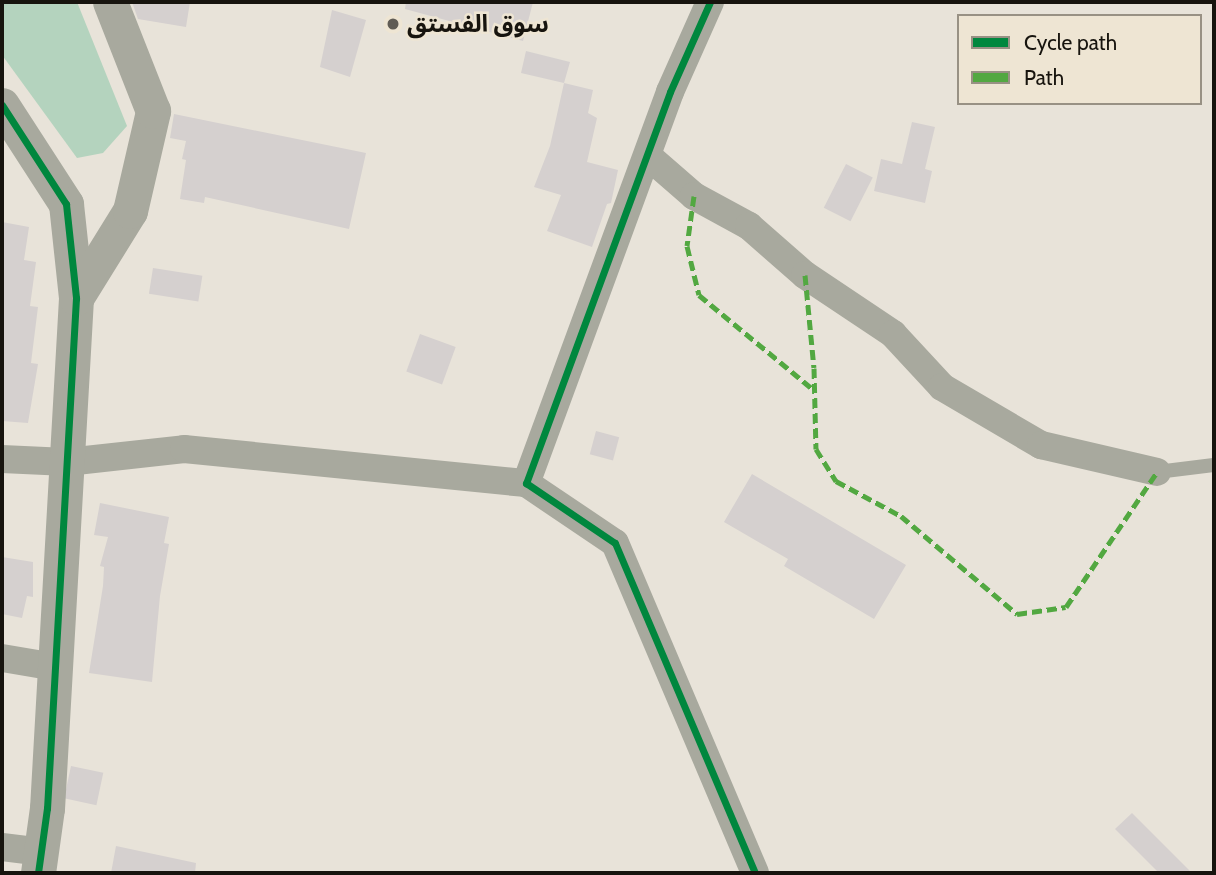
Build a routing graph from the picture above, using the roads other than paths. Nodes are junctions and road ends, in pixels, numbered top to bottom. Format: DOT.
graph roads {
  1 [pos="110,2"];
  2 [pos="710,2"];
  3 [pos="2,105"];
  4 [pos="648,156"];
  5 [pos="76,298"];
  6 [pos="2,459"];
  7 [pos="67,462"];
  8 [pos="1214,465"];
  9 [pos="1157,472"];
  10 [pos="526,483"];
  11 [pos="2,658"];
  12 [pos="55,667"];
  13 [pos="2,847"];
  14 [pos="40,863"];
  15 [pos="755,873"];
  1 -- 5 [label="street"];
  2 -- 4 [label="street"];
  3 -- 5 [label="street"];
  4 -- 9 [label="street"];
  4 -- 10 [label="street"];
  5 -- 7 [label="street"];
  6 -- 7 [label="street"];
  7 -- 10 [label="street"];
  7 -- 12 [label="street"];
  8 -- 9 [label="lane"];
  10 -- 15 [label="street"];
  11 -- 12 [label="street"];
  12 -- 14 [label="street"];
  13 -- 14 [label="street"];
}
